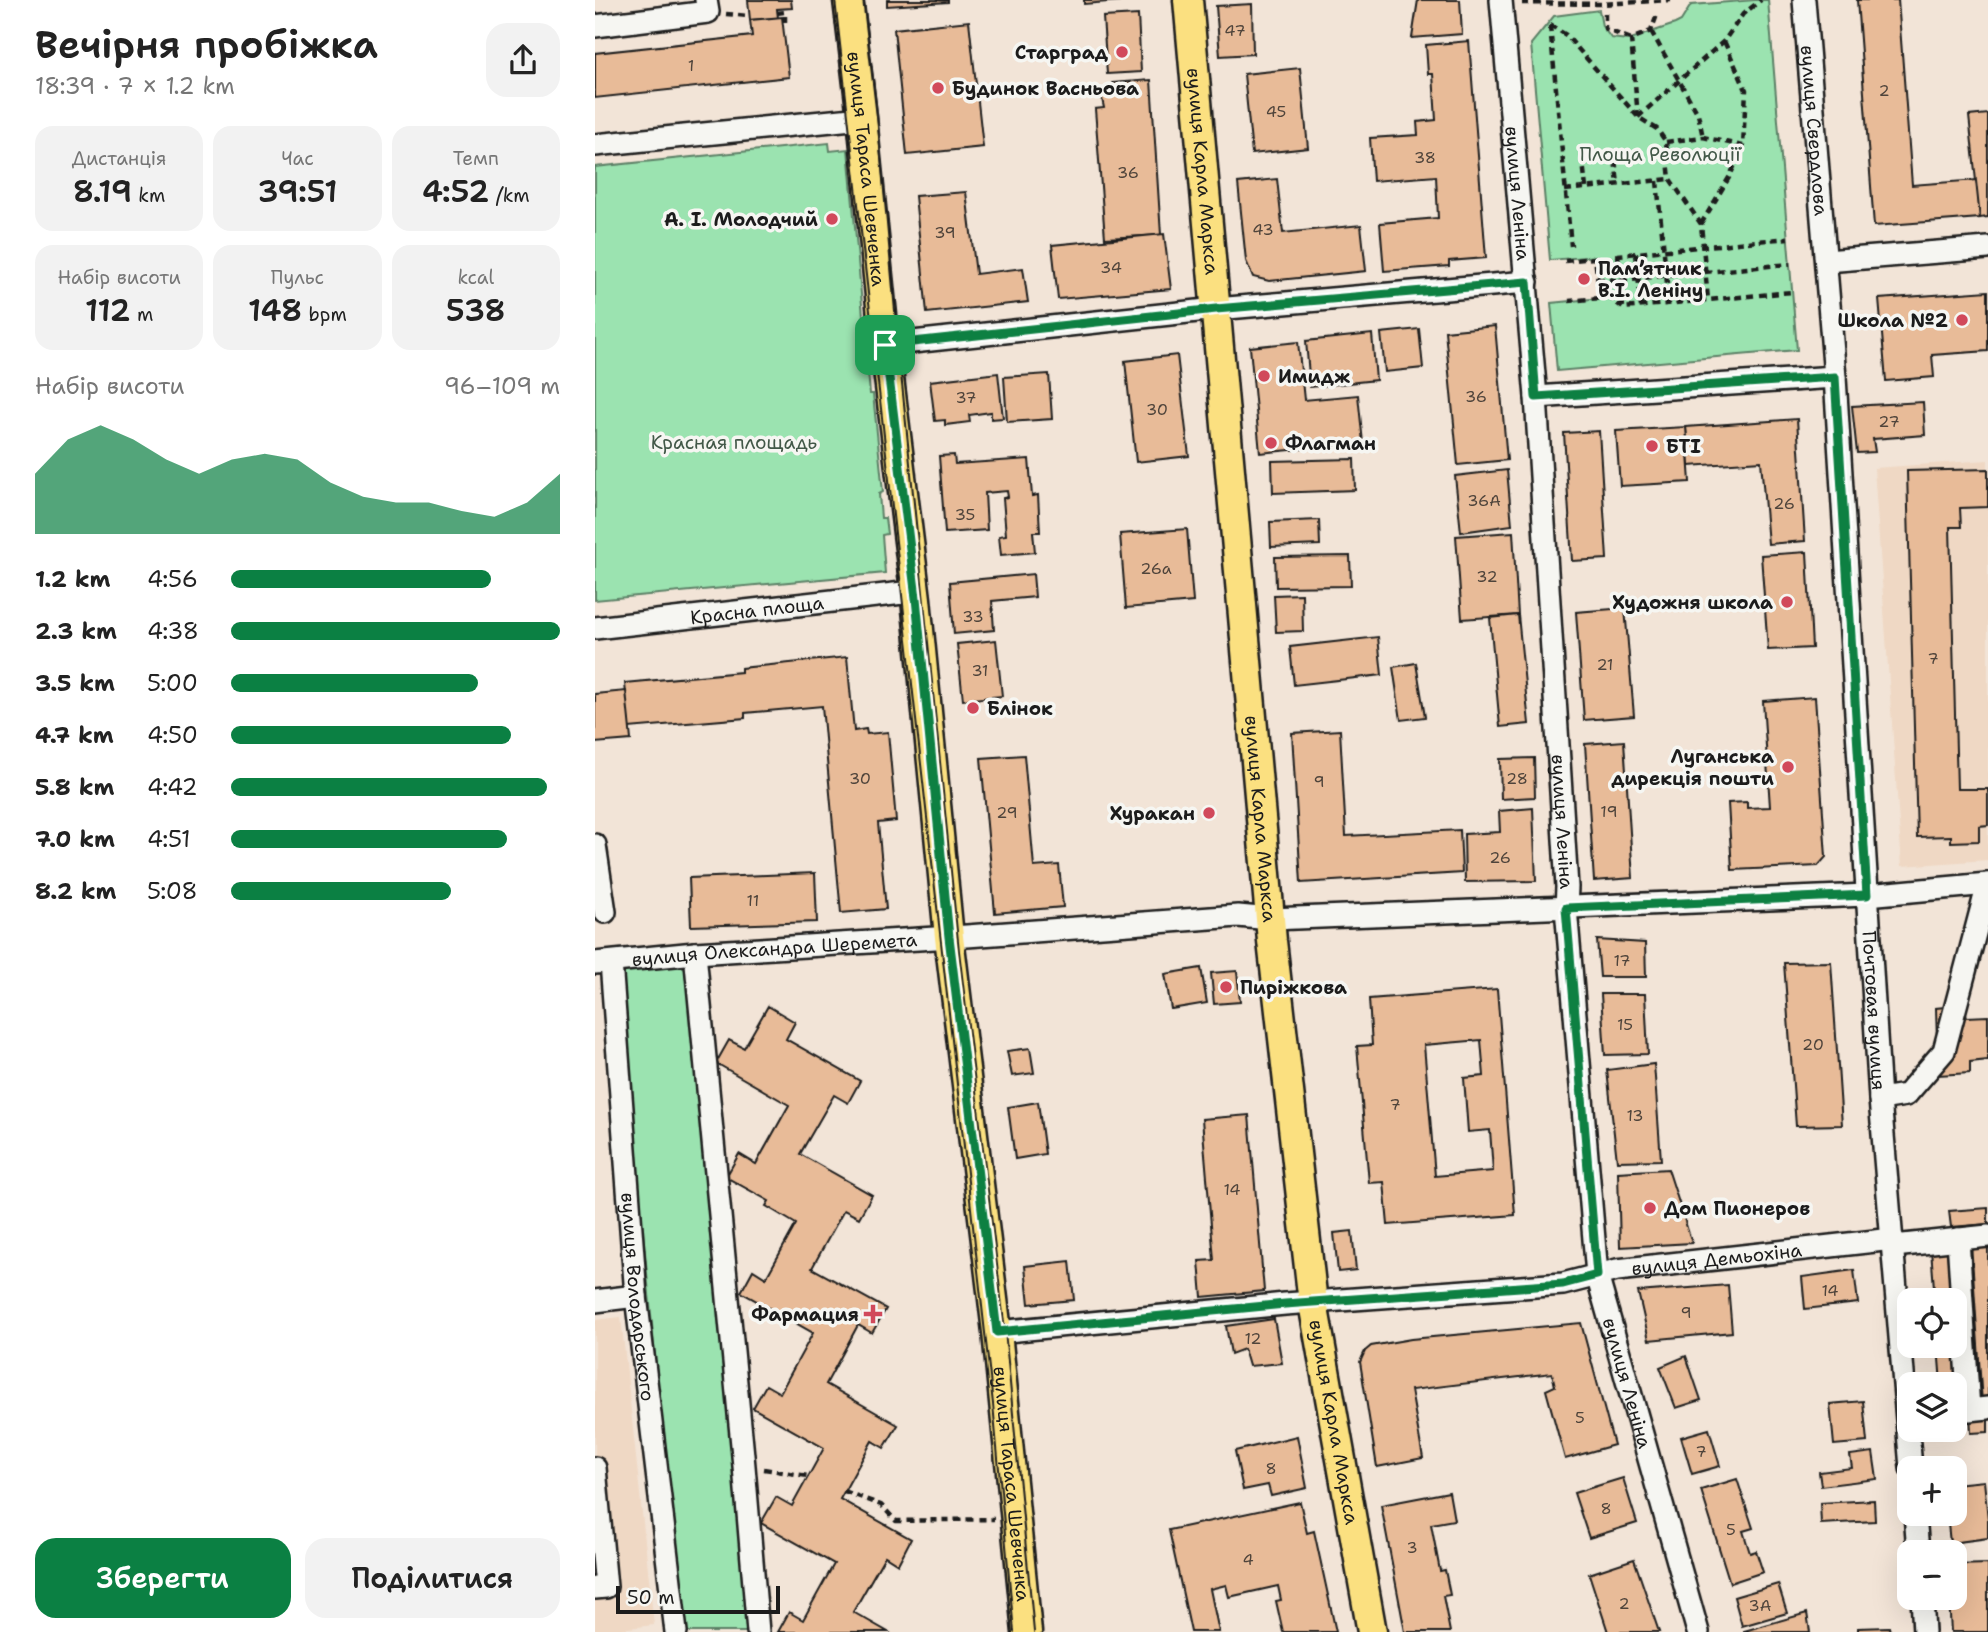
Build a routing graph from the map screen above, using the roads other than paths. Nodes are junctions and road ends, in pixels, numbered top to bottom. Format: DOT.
graph roads {
  1 [pos="706,0"];
  2 [pos="848,0"];
  3 [pos="1188,0"];
  4 [pos="1804,0"];
  5 [pos="1502,2"];
  6 [pos="595,26"];
  7 [pos="862,118"];
  8 [pos="595,145"];
  9 [pos="1988,248"];
  10 [pos="1826,261"];
  11 [pos="1527,282"];
  12 [pos="1216,309"];
  13 [pos="885,345"];
  14 [pos="1835,377"];
  15 [pos="1536,397"];
  16 [pos="916,598"];
  17 [pos="595,628"];
  18 [pos="595,845"];
  19 [pos="1988,884"];
  20 [pos="1867,895"];
  21 [pos="1566,908"];
  22 [pos="605,912"];
  23 [pos="1271,919"];
  24 [pos="949,937"];
  25 [pos="695,953"];
  26 [pos="603,963"];
  27 [pos="1880,1098"];
  28 [pos="1988,1236"];
  29 [pos="1958,1239"];
  30 [pos="1893,1242"];
  31 [pos="1597,1275"];
  32 [pos="636,1296"];
  33 [pos="595,1301"];
  34 [pos="1313,1303"];
  35 [pos="997,1332"];
  36 [pos="1988,1408"];
  37 [pos="1911,1456"];
  38 [pos="595,1468"];
  39 [pos="595,1588"];
  40 [pos="1923,1610"];
  41 [pos="676,1632"];
  42 [pos="758,1632"];
  43 [pos="1027,1632"];
  44 [pos="1372,1632"];
  45 [pos="1698,1632"];
  46 [pos="1924,1632"];
  1 -- 6 [label="street"];
  2 -- 7 [label="main road, вулиця Тараса Шевченка"];
  3 -- 12 [label="main road, вулиця Карла Маркса"];
  4 -- 10 [label="street, вулиця Свердлова"];
  5 -- 11 [label="street, вулиця Леніна"];
  7 -- 8 [label="street"];
  7 -- 13 [label="main road, вулиця Тараса Шевченка"];
  9 -- 10 [label="street"];
  10 -- 14 [label="street, Почтовая вулиця"];
  11 -- 12 [label="street"];
  11 -- 15 [label="street, вулиця Леніна"];
  12 -- 13 [label="street"];
  12 -- 23 [label="main road, вулиця Карла Маркса"];
  13 -- 16 [label="main road, вулиця Тараса Шевченка"];
  14 -- 15 [label="street"];
  14 -- 20 [label="street, Почтовая вулиця"];
  15 -- 21 [label="street, вулиця Леніна"];
  16 -- 17 [label="street, Красна площа"];
  16 -- 24 [label="main road, вулиця Тараса Шевченка"];
  18 -- 22 [label="street"];
  19 -- 20 [label="street, вулиця Олександра Шеремета"];
  19 -- 27 [label="street"];
  20 -- 21 [label="street, вулиця Олександра Шеремета"];
  20 -- 27 [label="street, Почтовая вулиця"];
  21 -- 23 [label="street, вулиця Олександра Шеремета"];
  21 -- 31 [label="street, вулиця Леніна"];
  23 -- 24 [label="street, вулиця Олександра Шеремета"];
  23 -- 34 [label="main road, вулиця Карла Маркса"];
  24 -- 25 [label="street, вулиця Олександра Шеремета"];
  24 -- 35 [label="main road, вулиця Тараса Шевченка"];
  25 -- 26 [label="street, вулиця Олександра Шеремета"];
  25 -- 42 [label="street"];
  26 -- 32 [label="street, вулиця Володарського"];
  27 -- 30 [label="street, Почтовая вулиця"];
  28 -- 29 [label="street, вулиця Демьохіна"];
  29 -- 30 [label="street, вулиця Демьохіна"];
  29 -- 36 [label="street"];
  30 -- 31 [label="street, вулиця Демьохіна"];
  30 -- 37 [label="street, Почтовая вулиця"];
  31 -- 34 [label="street, вулиця Демьохіна"];
  31 -- 45 [label="street, вулиця Леніна"];
  32 -- 33 [label="street"];
  32 -- 41 [label="street, вулиця Володарського"];
  34 -- 35 [label="street, вулиця Демьохіна"];
  34 -- 44 [label="main road, вулиця Карла Маркса"];
  35 -- 43 [label="main road, вулиця Тараса Шевченка"];
  38 -- 39 [label="street"];
  40 -- 46 [label="street"];
}
